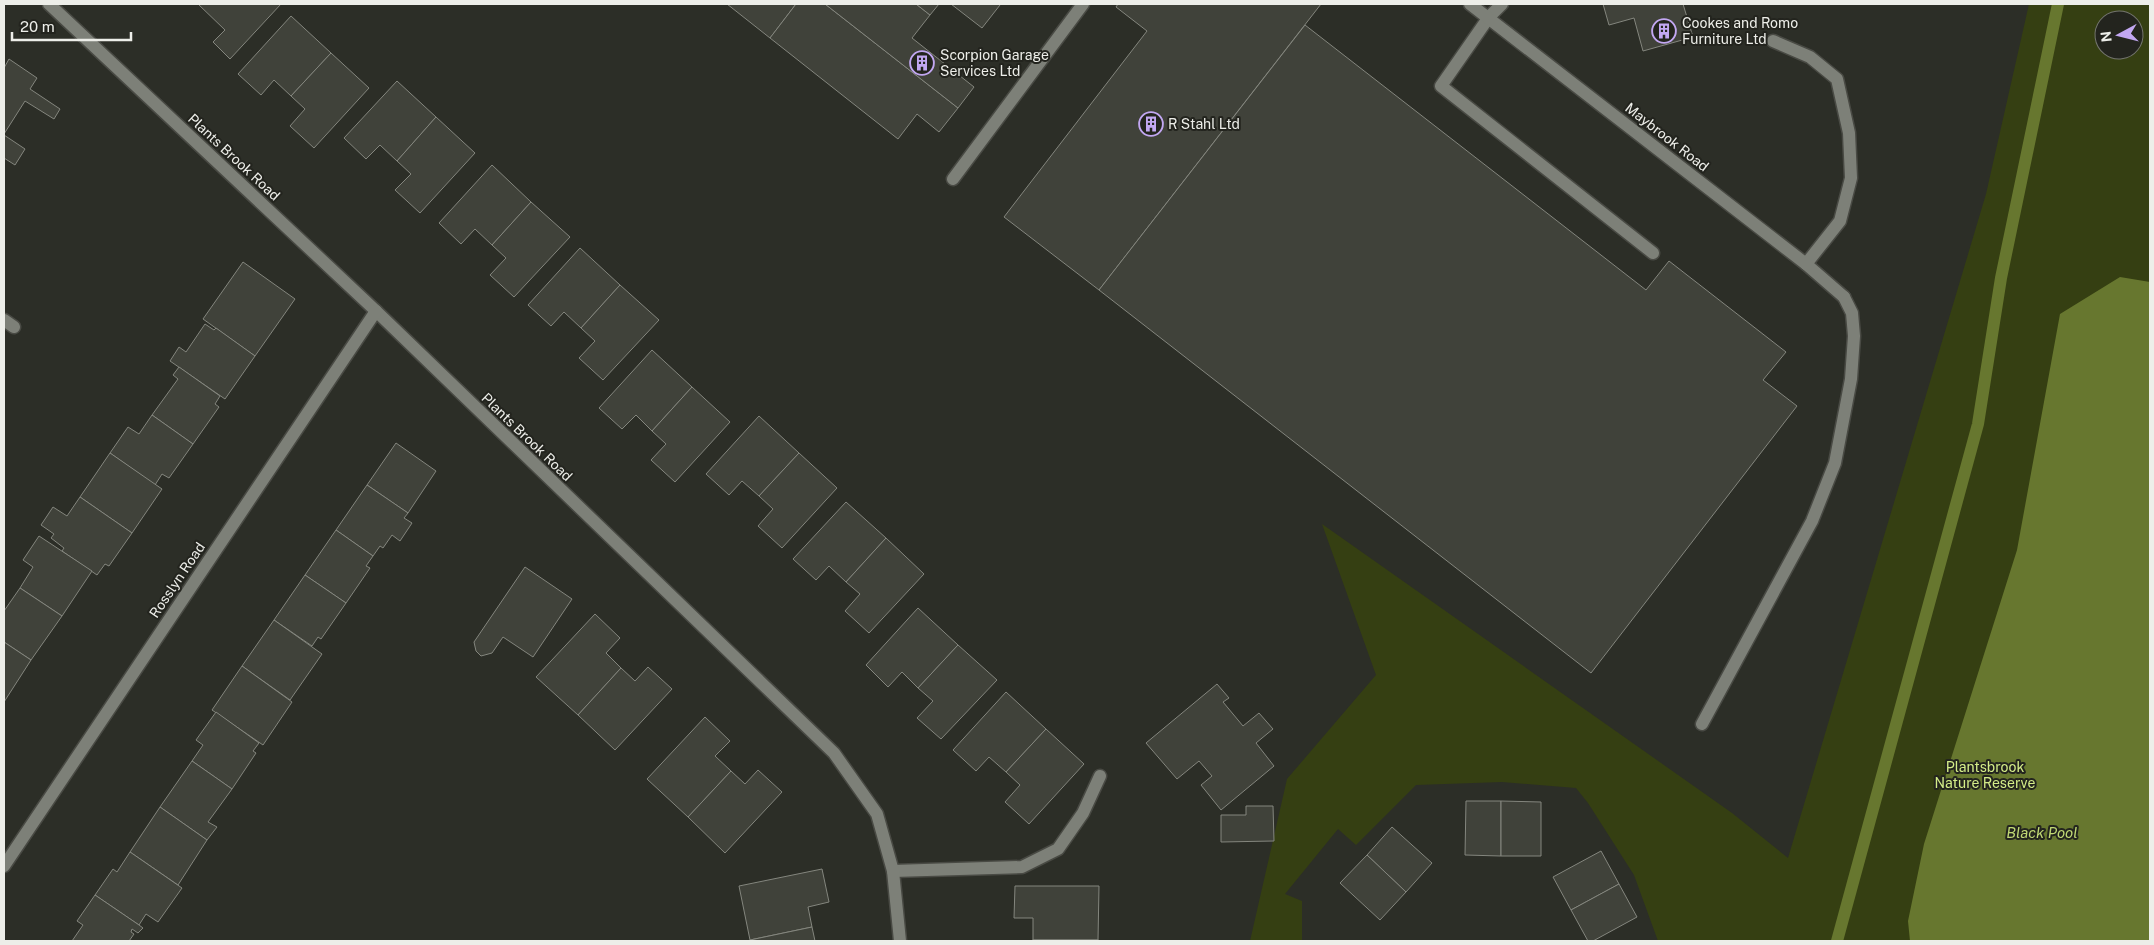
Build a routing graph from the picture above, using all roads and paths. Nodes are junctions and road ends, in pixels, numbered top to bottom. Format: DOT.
graph roads {
  1 [pos="49,4"];
  2 [pos="1083,4"];
  3 [pos="1470,4"];
  4 [pos="1502,4"];
  5 [pos="1489,17"];
  6 [pos="1773,41"];
  7 [pos="953,179"];
  8 [pos="1652,253"];
  9 [pos="1806,264"];
  10 [pos="376,311"];
  11 [pos="1702,724"];
  12 [pos="1100,776"];
  13 [pos="4,866"];
  14 [pos="894,871"];
  15 [pos="900,941"];
  1 -- 10 [label="street, Plants Brook Road"];
  2 -- 7 [label="street"];
  3 -- 5 [label="street, Maybrook Road"];
  4 -- 5 [label="street"];
  5 -- 8 [label="street"];
  5 -- 9 [label="street, Maybrook Road"];
  6 -- 9 [label="street"];
  9 -- 11 [label="street, Maybrook Road"];
  10 -- 13 [label="street, Rosslyn Road"];
  10 -- 14 [label="street, Plants Brook Road"];
  12 -- 14 [label="street"];
  14 -- 15 [label="street, Plants Brook Road"];
}
